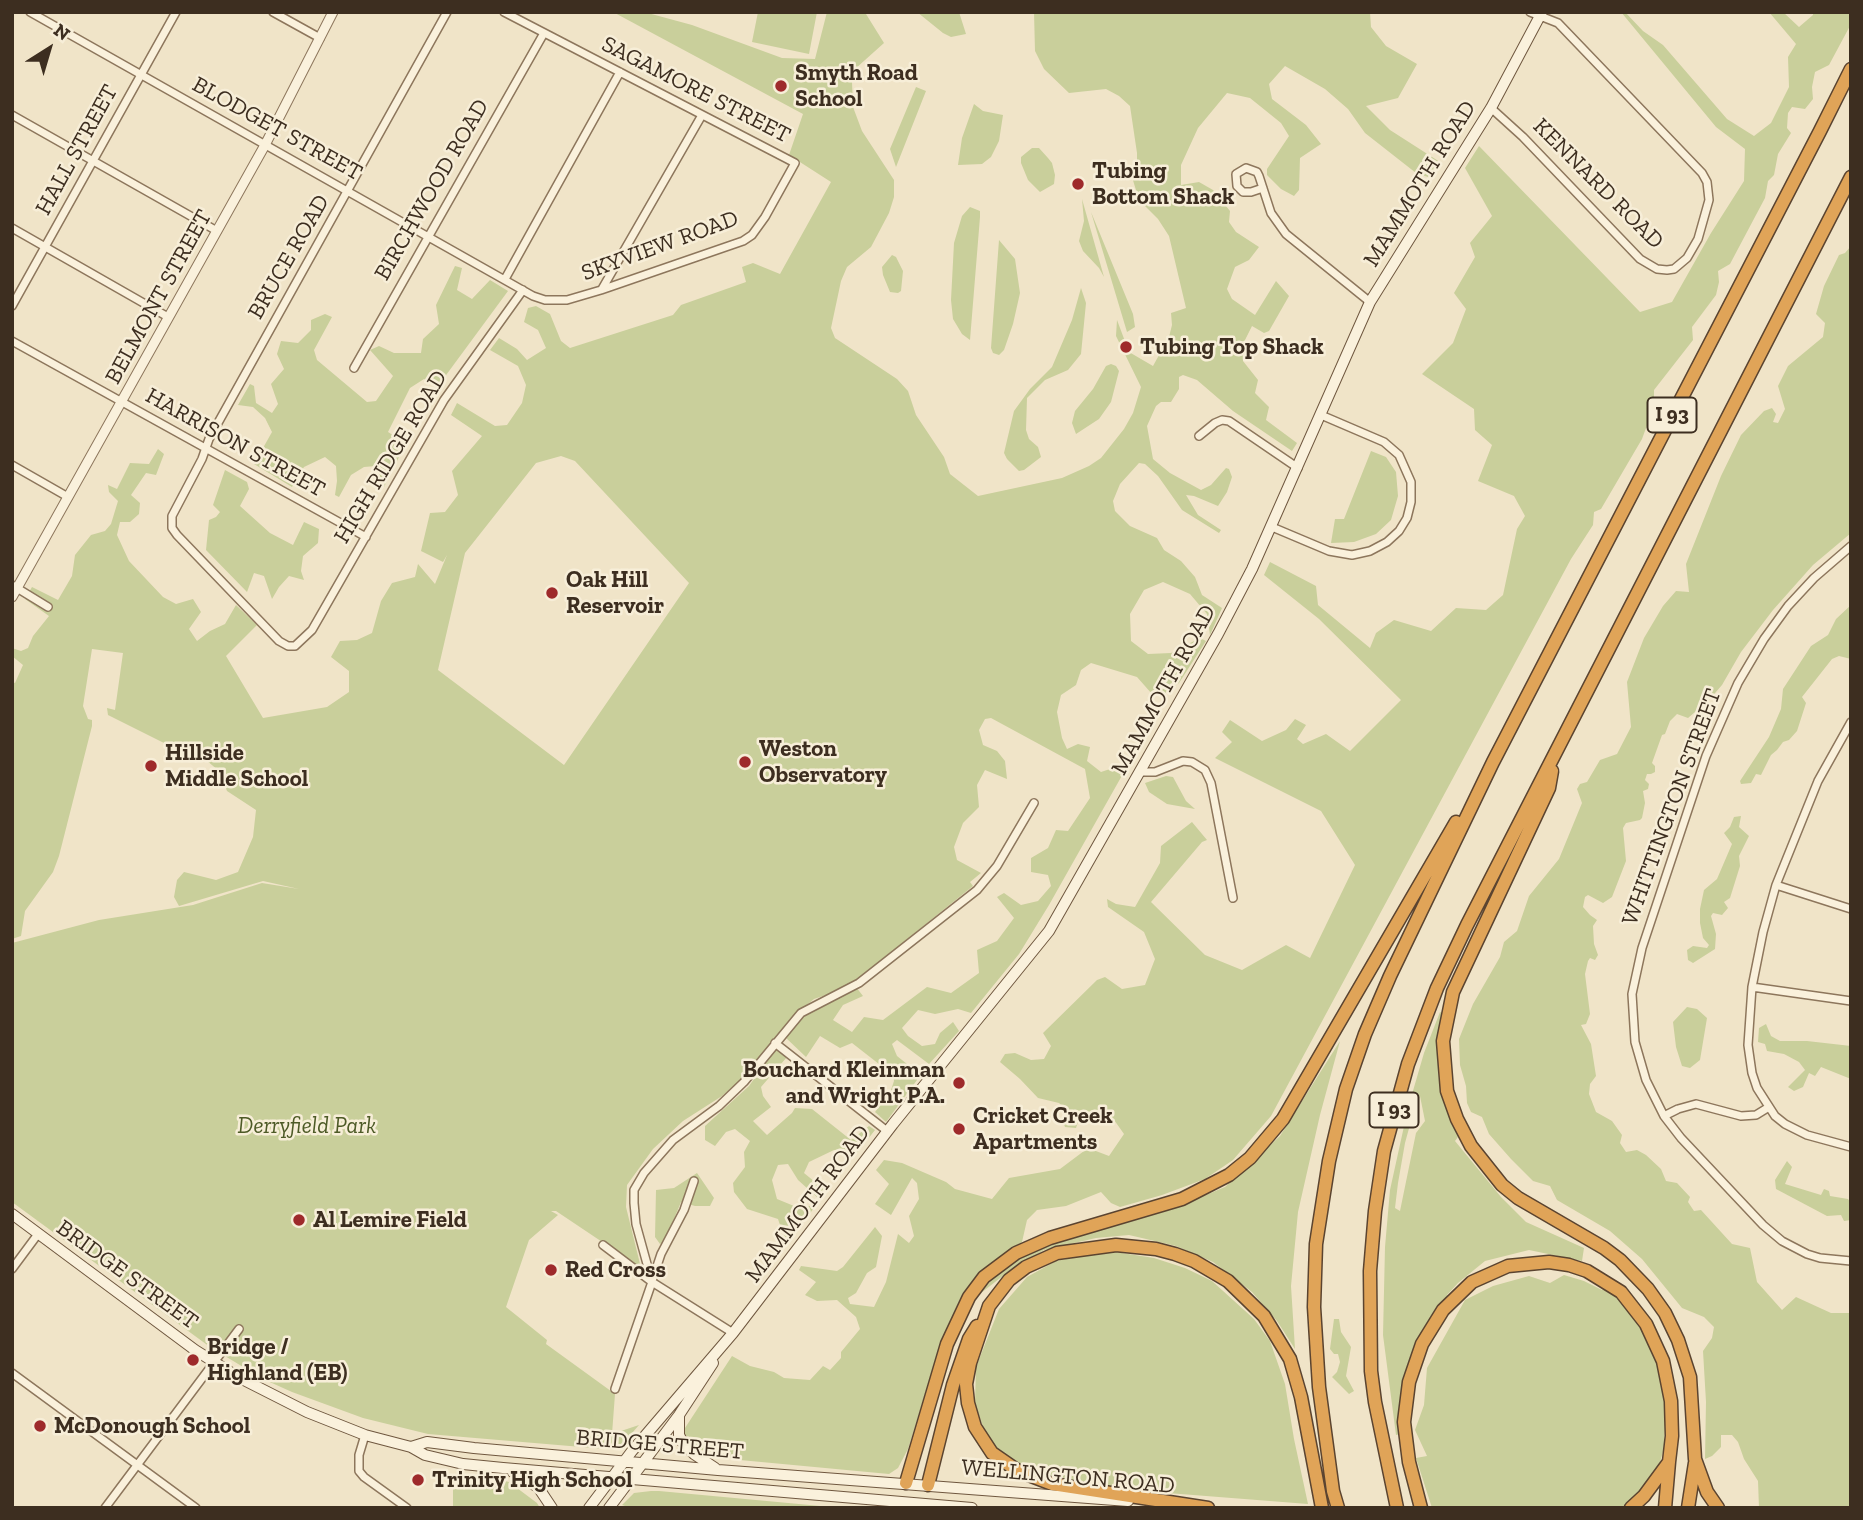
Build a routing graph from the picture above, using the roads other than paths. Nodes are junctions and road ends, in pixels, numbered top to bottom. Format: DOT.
graph roads {
  1 [pos="30,12"];
  2 [pos="176,12"];
  3 [pos="273,12"];
  4 [pos="333,12"];
  5 [pos="447,12"];
  6 [pos="504,12"];
  7 [pos="1530,12"];
  8 [pos="1541,14"];
  9 [pos="40,15"];
  10 [pos="544,33"];
  11 [pos="320,38"];
  12 [pos="1851,69"];
  13 [pos="620,72"];
  14 [pos="141,75"];
  15 [pos="1491,108"];
  16 [pos="12,115"];
  17 [pos="702,115"];
  18 [pos="265,145"];
  19 [pos="94,160"];
  20 [pos="795,163"];
  21 [pos="1851,177"];
  22 [pos="1263,188"];
  23 [pos="349,191"];
  24 [pos="12,228"];
  25 [pos="217,231"];
  26 [pos="427,236"];
  27 [pos="45,247"];
  28 [pos="505,279"];
  29 [pos="523,290"];
  30 [pos="601,290"];
  31 [pos="1370,302"];
  32 [pos="12,306"];
  33 [pos="168,317"];
  34 [pos="12,341"];
  35 [pos="354,368"];
  36 [pos="122,402"];
  37 [pos="1321,415"];
  38 [pos="1199,436"];
  39 [pos="205,447"];
  40 [pos="12,465"];
  41 [pos="1298,468"];
  42 [pos="68,497"];
  43 [pos="1272,527"];
  44 [pos="366,537"];
  45 [pos="1851,546"];
  46 [pos="14,590"];
  47 [pos="48,607"];
  48 [pos="295,646"];
  49 [pos="1851,723"];
  50 [pos="1555,757"];
  51 [pos="1493,762"];
  52 [pos="1140,772"];
  53 [pos="1034,803"];
  54 [pos="1776,885"];
  55 [pos="1233,898"];
  56 [pos="1851,909"];
  57 [pos="1752,987"];
  58 [pos="1851,1001"];
  59 [pos="775,1043"];
  60 [pos="1769,1107"];
  61 [pos="1664,1116"];
  62 [pos="887,1131"];
  63 [pos="1851,1147"];
  64 [pos="694,1181"];
  65 [pos="12,1214"];
  66 [pos="38,1234"];
  67 [pos="603,1245"];
  68 [pos="1851,1261"];
  69 [pos="12,1269"];
  70 [pos="652,1282"];
  71 [pos="989,1306"];
  72 [pos="239,1329"];
  73 [pos="733,1334"];
  74 [pos="214,1362"];
  75 [pos="12,1373"];
  76 [pos="615,1389"];
  77 [pos="679,1415"];
  78 [pos="365,1436"];
  79 [pos="411,1447"];
  80 [pos="1695,1459"];
  81 [pos="625,1461"];
  82 [pos="644,1462"];
  83 [pos="1669,1462"];
  84 [pos="137,1465"];
  85 [pos="503,1468"];
  86 [pos="718,1470"];
  87 [pos="611,1477"];
  88 [pos="631,1479"];
  89 [pos="906,1483"];
  90 [pos="928,1485"];
  91 [pos="1395,1501"];
  92 [pos="1320,1502"];
  93 [pos="902,1505"];
  94 [pos="924,1506"];
  95 [pos="1421,1507"];
  96 [pos="105,1508"];
  97 [pos="196,1508"];
  98 [pos="407,1508"];
  99 [pos="552,1508"];
  100 [pos="589,1508"];
  101 [pos="609,1508"];
  102 [pos="972,1508"];
  103 [pos="1206,1508"];
  104 [pos="1338,1508"];
  105 [pos="1631,1508"];
  106 [pos="1665,1508"];
  107 [pos="1689,1508"];
  108 [pos="1718,1508"];
  1 -- 9 [label="street, BLODGET STREET"];
  2 -- 14 [label="street, HALL STREET"];
  3 -- 11 [label="street"];
  4 -- 11 [label="street, BELMONT STREET"];
  5 -- 23 [label="street, BRUCE ROAD"];
  6 -- 10 [label="street, SAGAMORE STREET"];
  7 -- 8 [label="street, KENNARD ROAD"];
  8 -- 15 [label="main road, MAMMOTH ROAD"];
  8 -- 15 [label="street, KENNARD ROAD"];
  9 -- 14 [label="street, BLODGET STREET"];
  10 -- 13 [label="street, SAGAMORE STREET"];
  10 -- 26 [label="street, BIRCHWOOD ROAD"];
  11 -- 18 [label="street, BELMONT STREET"];
  12 -- 51 [label="highway, I 93"];
  13 -- 17 [label="street, SAGAMORE STREET"];
  13 -- 28 [label="street"];
  14 -- 18 [label="street, BLODGET STREET"];
  14 -- 19 [label="street, HALL STREET"];
  15 -- 31 [label="main road, MAMMOTH ROAD"];
  16 -- 19 [label="street"];
  17 -- 20 [label="street, SAGAMORE STREET"];
  17 -- 30 [label="street"];
  18 -- 23 [label="street, BLODGET STREET"];
  18 -- 25 [label="street, BELMONT STREET"];
  19 -- 25 [label="street"];
  19 -- 27 [label="street, HALL STREET"];
  20 -- 30 [label="street, SKYVIEW ROAD"];
  21 -- 50 [label="highway, I 93"];
  22 -- 31 [label="street"];
  23 -- 26 [label="street, BLODGET STREET"];
  23 -- 39 [label="street, BRUCE ROAD"];
  24 -- 27 [label="street"];
  25 -- 33 [label="street, BELMONT STREET"];
  26 -- 28 [label="street, BLODGET STREET"];
  26 -- 35 [label="street, BIRCHWOOD ROAD"];
  27 -- 32 [label="street, HALL STREET"];
  27 -- 33 [label="street"];
  28 -- 29 [label="street, SKYVIEW ROAD"];
  29 -- 30 [label="street, SKYVIEW ROAD"];
  29 -- 44 [label="street, HIGH RIDGE ROAD"];
  31 -- 37 [label="main road, MAMMOTH ROAD"];
  33 -- 36 [label="street, BELMONT STREET"];
  34 -- 36 [label="street, HARRISON STREET"];
  36 -- 39 [label="street, HARRISON STREET"];
  36 -- 42 [label="street, BELMONT STREET"];
  37 -- 41 [label="main road, MAMMOTH ROAD"];
  37 -- 43 [label="street"];
  38 -- 41 [label="street"];
  39 -- 44 [label="street, HARRISON STREET"];
  39 -- 48 [label="street, BRUCE ROAD"];
  40 -- 42 [label="street"];
  41 -- 43 [label="main road, MAMMOTH ROAD"];
  42 -- 46 [label="street, BELMONT STREET"];
  43 -- 52 [label="main road, MAMMOTH ROAD"];
  44 -- 48 [label="street, HIGH RIDGE ROAD"];
  45 -- 61 [label="street, WHITTINGTON STREET"];
  46 -- 47 [label="street"];
  49 -- 54 [label="street"];
  50 -- 80 [label="highway"];
  50 -- 91 [label="highway, I 93"];
  51 -- 89 [label="highway"];
  51 -- 104 [label="highway, I 93"];
  52 -- 55 [label="street"];
  52 -- 62 [label="main road, MAMMOTH ROAD"];
  53 -- 59 [label="street"];
  54 -- 56 [label="street"];
  54 -- 57 [label="street"];
  57 -- 58 [label="street"];
  57 -- 60 [label="street"];
  59 -- 62 [label="street"];
  59 -- 70 [label="street"];
  60 -- 61 [label="street"];
  60 -- 63 [label="street"];
  61 -- 68 [label="street, WHITTINGTON STREET"];
  62 -- 73 [label="main road, MAMMOTH ROAD"];
  64 -- 70 [label="street"];
  65 -- 66 [label="main road, BRIDGE STREET"];
  66 -- 69 [label="street"];
  66 -- 74 [label="main road, BRIDGE STREET"];
  67 -- 70 [label="street"];
  70 -- 73 [label="street"];
  70 -- 76 [label="street"];
  71 -- 90 [label="highway"];
  71 -- 92 [label="highway"];
  71 -- 103 [label="highway"];
  72 -- 74 [label="street"];
  73 -- 77 [label="main road, MAMMOTH ROAD"];
  73 -- 81 [label="main road, MAMMOTH ROAD"];
  74 -- 78 [label="main road, BRIDGE STREET"];
  74 -- 84 [label="street"];
  75 -- 84 [label="street"];
  77 -- 82 [label="main road, MAMMOTH ROAD"];
  77 -- 86 [label="main road"];
  78 -- 79 [label="main road, BRIDGE STREET"];
  78 -- 98 [label="street"];
  79 -- 81 [label="main road, BRIDGE STREET"];
  79 -- 85 [label="main road, BRIDGE STREET"];
  80 -- 107 [label="highway"];
  80 -- 108 [label="highway"];
  81 -- 82 [label="main road, BRIDGE STREET"];
  81 -- 87 [label="main road, MAMMOTH ROAD"];
  81 -- 88 [label="main road"];
  82 -- 86 [label="main road, BRIDGE STREET"];
  82 -- 88 [label="main road, MAMMOTH ROAD"];
  83 -- 95 [label="highway"];
  83 -- 105 [label="highway"];
  83 -- 106 [label="highway"];
  84 -- 96 [label="street"];
  84 -- 97 [label="street"];
  85 -- 87 [label="main road, BRIDGE STREET"];
  85 -- 99 [label="main road"];
  86 -- 89 [label="main road, BRIDGE STREET"];
  87 -- 88 [label="main road, BRIDGE STREET"];
  87 -- 100 [label="main road, MAMMOTH ROAD"];
  88 -- 93 [label="main road, BRIDGE STREET"];
  88 -- 101 [label="main road, MAMMOTH ROAD"];
  89 -- 90 [label="main road, BRIDGE STREET"];
  89 -- 93 [label="main road"];
  90 -- 94 [label="main road"];
  90 -- 103 [label="main road, WELLINGTON ROAD"];
  93 -- 94 [label="main road, BRIDGE STREET"];
  94 -- 102 [label="main road, WELLINGTON ROAD"];
}
